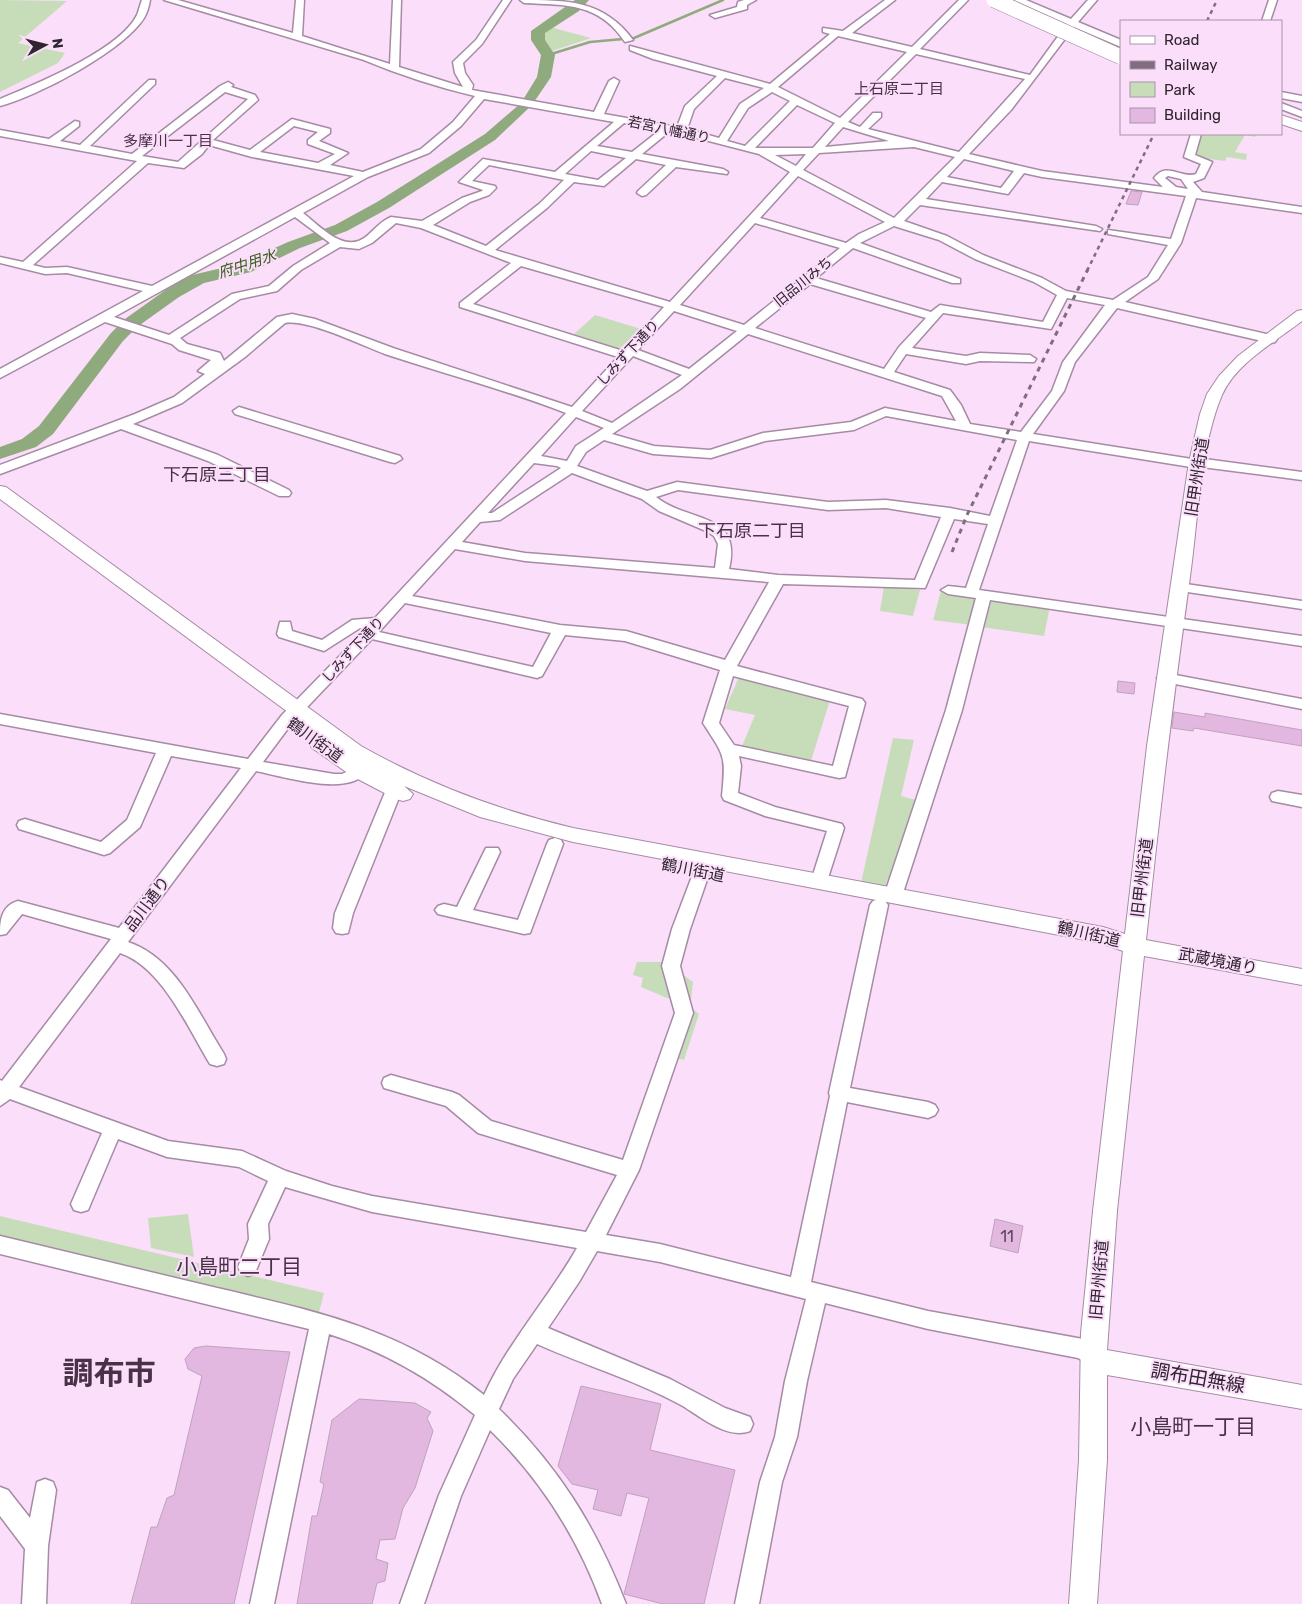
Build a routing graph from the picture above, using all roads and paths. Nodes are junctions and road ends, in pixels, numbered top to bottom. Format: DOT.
graph roads {
  1 [pos="146,0"];
  2 [pos="168,0"];
  3 [pos="300,0"];
  4 [pos="396,0"];
  5 [pos="507,0"];
  6 [pos="524,0"];
  7 [pos="752,0"];
  8 [pos="891,0"];
  9 [pos="964,0"];
  10 [pos="994,0"];
  11 [pos="1009,0"];
  12 [pos="1018,0"];
  13 [pos="1094,0"];
  14 [pos="1273,0"];
  15 [pos="577,2"];
  16 [pos="202,5"];
  17 [pos="715,15"];
  18 [pos="1266,20"];
  19 [pos="1072,24"];
  20 [pos="835,33"];
  21 [pos="297,38"];
  22 [pos="1120,44"];
  23 [pos="1120,50"];
  24 [pos="914,51"];
  25 [pos="1120,57"];
  26 [pos="393,70"];
  27 [pos="724,74"];
  28 [pos="1032,78"];
  29 [pos="614,81"];
  30 [pos="152,82"];
  31 [pos="771,87"];
  32 [pos="466,92"];
  33 [pos="1282,95"];
  34 [pos="480,96"];
  35 [pos="1302,99"];
  36 [pos="796,101"];
  37 [pos="0,104"];
  38 [pos="1282,106"];
  39 [pos="1282,112"];
  40 [pos="598,114"];
  41 [pos="1302,114"];
  42 [pos="877,115"];
  43 [pos="623,119"];
  44 [pos="1282,119"];
  45 [pos="1302,120"];
  46 [pos="841,123"];
  47 [pos="75,124"];
  48 [pos="1302,127"];
  49 [pos="668,128"];
  50 [pos="862,130"];
  51 [pos="681,131"];
  52 [pos="0,133"];
  53 [pos="1196,135"];
  54 [pos="52,142"];
  55 [pos="208,142"];
  56 [pos="722,142"];
  57 [pos="915,144"];
  58 [pos="82,148"];
  59 [pos="590,148"];
  60 [pos="748,149"];
  61 [pos="817,149"];
  62 [pos="761,152"];
  63 [pos="252,154"];
  64 [pos="961,154"];
  65 [pos="634,156"];
  66 [pos="139,159"];
  67 [pos="674,163"];
  68 [pos="321,166"];
  69 [pos="1021,169"];
  70 [pos="796,171"];
  71 [pos="723,172"];
  72 [pos="364,175"];
  73 [pos="557,175"];
  74 [pos="572,178"];
  75 [pos="938,178"];
  76 [pos="1185,188"];
  77 [pos="642,193"];
  78 [pos="918,201"];
  79 [pos="1302,210"];
  80 [pos="296,212"];
  81 [pos="752,219"];
  82 [pos="894,222"];
  83 [pos="424,225"];
  84 [pos="1096,229"];
  85 [pos="1112,232"];
  86 [pos="328,237"];
  87 [pos="1175,243"];
  88 [pos="850,245"];
  89 [pos="487,251"];
  90 [pos="0,260"];
  91 [pos="520,262"];
  92 [pos="26,266"];
  93 [pos="806,279"];
  94 [pos="956,281"];
  95 [pos="152,290"];
  96 [pos="1063,294"];
  97 [pos="672,306"];
  98 [pos="1114,306"];
  99 [pos="1302,314"];
  100 [pos="933,316"];
  101 [pos="103,317"];
  102 [pos="744,330"];
  103 [pos="171,339"];
  104 [pos="1270,339"];
  105 [pos="903,350"];
  106 [pos="628,353"];
  107 [pos="1030,359"];
  108 [pos="0,374"];
  109 [pos="690,374"];
  110 [pos="886,375"];
  111 [pos="239,411"];
  112 [pos="574,412"];
  113 [pos="121,424"];
  114 [pos="964,425"];
  115 [pos="607,431"];
  116 [pos="1024,437"];
  117 [pos="394,459"];
  118 [pos="530,459"];
  119 [pos="1197,463"];
  120 [pos="570,468"];
  121 [pos="0,470"];
  122 [pos="1302,476"];
  123 [pos="0,491"];
  124 [pos="284,493"];
  125 [pos="647,496"];
  126 [pos="0,507"];
  127 [pos="950,512"];
  128 [pos="475,518"];
  129 [pos="997,521"];
  130 [pos="452,544"];
  131 [pos="721,571"];
  132 [pos="778,579"];
  133 [pos="1179,587"];
  134 [pos="948,590"];
  135 [pos="978,594"];
  136 [pos="402,598"];
  137 [pos="1302,605"];
  138 [pos="1174,622"];
  139 [pos="285,625"];
  140 [pos="374,628"];
  141 [pos="560,630"];
  142 [pos="1302,641"];
  143 [pos="728,668"];
  144 [pos="1165,678"];
  145 [pos="1302,704"];
  146 [pos="291,715"];
  147 [pos="0,719"];
  148 [pos="729,748"];
  149 [pos="166,749"];
  150 [pos="252,765"];
  151 [pos="359,772"];
  152 [pos="394,790"];
  153 [pos="1278,797"];
  154 [pos="1302,801"];
  155 [pos="25,825"];
  156 [pos="555,844"];
  157 [pos="492,852"];
  158 [pos="702,871"];
  159 [pos="819,882"];
  160 [pos="886,900"];
  161 [pos="444,910"];
  162 [pos="462,914"];
  163 [pos="342,928"];
  164 [pos="0,929"];
  165 [pos="119,941"];
  166 [pos="1134,946"];
  167 [pos="1302,977"];
  168 [pos="217,1058"];
  169 [pos="391,1083"];
  170 [pos="2,1092"];
  171 [pos="838,1093"];
  172 [pos="928,1110"];
  173 [pos="113,1129"];
  174 [pos="628,1170"];
  175 [pos="280,1177"];
  176 [pos="81,1204"];
  177 [pos="591,1240"];
  178 [pos="0,1245"];
  179 [pos="248,1267"];
  180 [pos="808,1291"];
  181 [pos="321,1324"];
  182 [pos="534,1332"];
  183 [pos="1094,1357"];
  184 [pos="1302,1397"];
  185 [pos="487,1411"];
  186 [pos="742,1424"];
  187 [pos="45,1490"];
  188 [pos="0,1498"];
  189 [pos="37,1546"];
  190 [pos="612,1599"];
  191 [pos="34,1604"];
  192 [pos="262,1604"];
  193 [pos="412,1604"];
  194 [pos="747,1604"];
  195 [pos="1083,1604"];
  1 -- 37 [label="street"];
  2 -- 16 [label="street, 若宮八幡通り"];
  3 -- 21 [label="street"];
  4 -- 26 [label="street"];
  5 -- 32 [label="street"];
  6 -- 15 [label="street"];
  7 -- 17 [label="street"];
  8 -- 20 [label="street"];
  9 -- 24 [label="street, しみず下通り"];
  10 -- 25 [label="highway, bridge"];
  11 -- 23 [label="highway"];
  12 -- 19 [label="street"];
  13 -- 19 [label="street, 旧品川みち"];
  14 -- 18 [label="street"];
  15 -- 27 [label="street"];
  16 -- 21 [label="street, 若宮八幡通り"];
  19 -- 22 [label="street"];
  19 -- 28 [label="street, 旧品川みち"];
  20 -- 24 [label="street"];
  20 -- 31 [label="street"];
  21 -- 26 [label="street, 若宮八幡通り"];
  24 -- 28 [label="street"];
  24 -- 46 [label="street, しみず下通り"];
  26 -- 32 [label="street, 若宮八幡通り"];
  27 -- 31 [label="street"];
  27 -- 51 [label="street"];
  28 -- 64 [label="street, 旧品川みち"];
  29 -- 40 [label="street"];
  30 -- 58 [label="street"];
  31 -- 36 [label="street"];
  31 -- 56 [label="street"];
  32 -- 34 [label="street, 若宮八幡通り"];
  33 -- 35 [label="street"];
  34 -- 40 [label="street, 若宮八幡通り"];
  34 -- 72 [label="street"];
  36 -- 46 [label="street"];
  36 -- 60 [label="street"];
  38 -- 41 [label="street"];
  39 -- 45 [label="highway"];
  40 -- 43 [label="street, 若宮八幡通り"];
  42 -- 50 [label="street"];
  43 -- 49 [label="street, 若宮八幡通り"];
  43 -- 59 [label="street"];
  44 -- 48 [label="highway"];
  46 -- 50 [label="street"];
  46 -- 61 [label="street, しみず下通り"];
  47 -- 54 [label="street"];
  49 -- 51 [label="street, 若宮八幡通り"];
  49 -- 65 [label="street"];
  50 -- 57 [label="street"];
  51 -- 56 [label="street, 若宮八幡通り"];
  52 -- 54 [label="street"];
  53 -- 76 [label="street"];
  54 -- 58 [label="street"];
  55 -- 63 [label="street"];
  55 -- 66 [label="street"];
  55 -- 66 [label="street"];
  56 -- 60 [label="street, 若宮八幡通り"];
  57 -- 61 [label="street, 若宮八幡通り"];
  57 -- 64 [label="street"];
  58 -- 66 [label="street"];
  59 -- 65 [label="street"];
  59 -- 73 [label="street"];
  60 -- 62 [label="street, 若宮八幡通り"];
  61 -- 62 [label="street, 若宮八幡通り"];
  61 -- 70 [label="street, しみず下通り"];
  62 -- 70 [label="street"];
  63 -- 68 [label="street"];
  63 -- 68 [label="street"];
  64 -- 69 [label="street"];
  64 -- 75 [label="street, 旧品川みち"];
  65 -- 67 [label="street"];
  65 -- 74 [label="street"];
  66 -- 92 [label="street"];
  67 -- 71 [label="street"];
  67 -- 77 [label="street"];
  68 -- 72 [label="street"];
  69 -- 75 [label="street"];
  69 -- 76 [label="street"];
  70 -- 81 [label="street, しみず下通り"];
  70 -- 82 [label="street"];
  72 -- 80 [label="street"];
  73 -- 74 [label="street"];
  73 -- 83 [label="street"];
  74 -- 89 [label="street"];
  75 -- 78 [label="street, 旧品川みち"];
  76 -- 79 [label="street"];
  76 -- 87 [label="street"];
  78 -- 82 [label="street, 旧品川みち"];
  78 -- 84 [label="street"];
  80 -- 86 [label="street"];
  80 -- 95 [label="street"];
  81 -- 88 [label="street"];
  81 -- 97 [label="street, しみず下通り"];
  82 -- 88 [label="street, 旧品川みち"];
  82 -- 96 [label="street"];
  83 -- 86 [label="street"];
  83 -- 89 [label="street"];
  85 -- 87 [label="street"];
  86 -- 103 [label="street"];
  87 -- 98 [label="street"];
  88 -- 93 [label="street, 旧品川みち"];
  88 -- 94 [label="street"];
  89 -- 91 [label="street"];
  90 -- 92 [label="street"];
  91 -- 97 [label="street"];
  91 -- 106 [label="street"];
  92 -- 95 [label="street"];
  93 -- 100 [label="street"];
  93 -- 102 [label="street, 旧品川みち"];
  95 -- 101 [label="street"];
  96 -- 98 [label="street"];
  96 -- 100 [label="street"];
  97 -- 102 [label="street"];
  97 -- 106 [label="street, しみず下通り"];
  98 -- 104 [label="street"];
  98 -- 116 [label="street"];
  99 -- 104 [label="main road, 旧甲州街道"];
  100 -- 105 [label="street"];
  101 -- 103 [label="street"];
  101 -- 108 [label="street"];
  102 -- 109 [label="street, 旧品川みち"];
  102 -- 110 [label="street"];
  103 -- 113 [label="street"];
  104 -- 119 [label="main road, 旧甲州街道"];
  105 -- 107 [label="street"];
  105 -- 110 [label="street"];
  106 -- 109 [label="street"];
  106 -- 112 [label="street, しみず下通り"];
  109 -- 115 [label="street, 旧品川みち"];
  110 -- 114 [label="street"];
  111 -- 117 [label="street"];
  112 -- 113 [label="street"];
  112 -- 115 [label="street"];
  112 -- 118 [label="street, しみず下通り"];
  113 -- 121 [label="street"];
  113 -- 124 [label="street"];
  114 -- 115 [label="street"];
  114 -- 116 [label="street"];
  115 -- 120 [label="street, 旧品川みち"];
  116 -- 119 [label="street"];
  116 -- 129 [label="street"];
  118 -- 120 [label="street"];
  118 -- 128 [label="street, しみず下通り"];
  119 -- 122 [label="street"];
  119 -- 133 [label="main road, 旧甲州街道"];
  120 -- 125 [label="street"];
  120 -- 128 [label="street, 旧品川みち"];
  123 -- 146 [label="main road, 鶴川街道"];
  125 -- 127 [label="street"];
  125 -- 131 [label="street"];
  126 -- 146 [label="main road, 鶴川街道"];
  127 -- 129 [label="street"];
  127 -- 132 [label="street"];
  128 -- 130 [label="street, しみず下通り"];
  129 -- 135 [label="street"];
  130 -- 131 [label="street"];
  130 -- 136 [label="street, しみず下通り"];
  131 -- 132 [label="street"];
  132 -- 143 [label="street"];
  133 -- 137 [label="street"];
  133 -- 138 [label="main road, 旧甲州街道"];
  134 -- 135 [label="street"];
  135 -- 138 [label="street"];
  135 -- 160 [label="street"];
  136 -- 140 [label="street, しみず下通り"];
  136 -- 141 [label="street"];
  138 -- 142 [label="street"];
  138 -- 144 [label="main road, 旧甲州街道"];
  139 -- 140 [label="street"];
  140 -- 141 [label="street"];
  140 -- 146 [label="street, しみず下通り"];
  141 -- 143 [label="street"];
  143 -- 148 [label="street"];
  143 -- 148 [label="street"];
  144 -- 145 [label="street"];
  144 -- 166 [label="main road, 旧甲州街道"];
  146 -- 150 [label="street, 品川通り"];
  146 -- 151 [label="main road, 鶴川街道"];
  146 -- 159 [label="main road, 鶴川街道"];
  147 -- 149 [label="street"];
  148 -- 159 [label="street"];
  149 -- 150 [label="street"];
  149 -- 155 [label="street"];
  150 -- 151 [label="street"];
  150 -- 165 [label="street, 品川通り"];
  151 -- 152 [label="main road, 鶴川街道"];
  152 -- 156 [label="main road, 鶴川街道"];
  152 -- 163 [label="street"];
  153 -- 154 [label="street"];
  156 -- 158 [label="main road, 鶴川街道"];
  156 -- 162 [label="street"];
  157 -- 162 [label="street"];
  158 -- 160 [label="main road, 鶴川街道"];
  158 -- 174 [label="street"];
  159 -- 160 [label="main road, 鶴川街道"];
  160 -- 166 [label="main road, 鶴川街道"];
  160 -- 171 [label="street"];
  161 -- 162 [label="street"];
  164 -- 165 [label="street"];
  165 -- 168 [label="street"];
  165 -- 170 [label="street, 品川通り"];
  166 -- 167 [label="main road, 武蔵境通り"];
  166 -- 183 [label="main road, 旧甲州街道"];
  169 -- 174 [label="street"];
  170 -- 173 [label="street"];
  171 -- 172 [label="street"];
  171 -- 180 [label="street"];
  173 -- 175 [label="street"];
  173 -- 176 [label="street"];
  174 -- 177 [label="street"];
  175 -- 177 [label="street"];
  175 -- 179 [label="street"];
  177 -- 180 [label="street"];
  177 -- 182 [label="street"];
  178 -- 181 [label="street"];
  180 -- 183 [label="street"];
  180 -- 194 [label="street"];
  181 -- 185 [label="street"];
  181 -- 192 [label="street"];
  182 -- 185 [label="street"];
  182 -- 186 [label="street"];
  183 -- 184 [label="main road, 調布田無線"];
  183 -- 195 [label="main road, 旧甲州街道"];
  185 -- 190 [label="street"];
  185 -- 193 [label="street"];
  187 -- 189 [label="street"];
  188 -- 189 [label="street"];
  189 -- 191 [label="street"];
}
